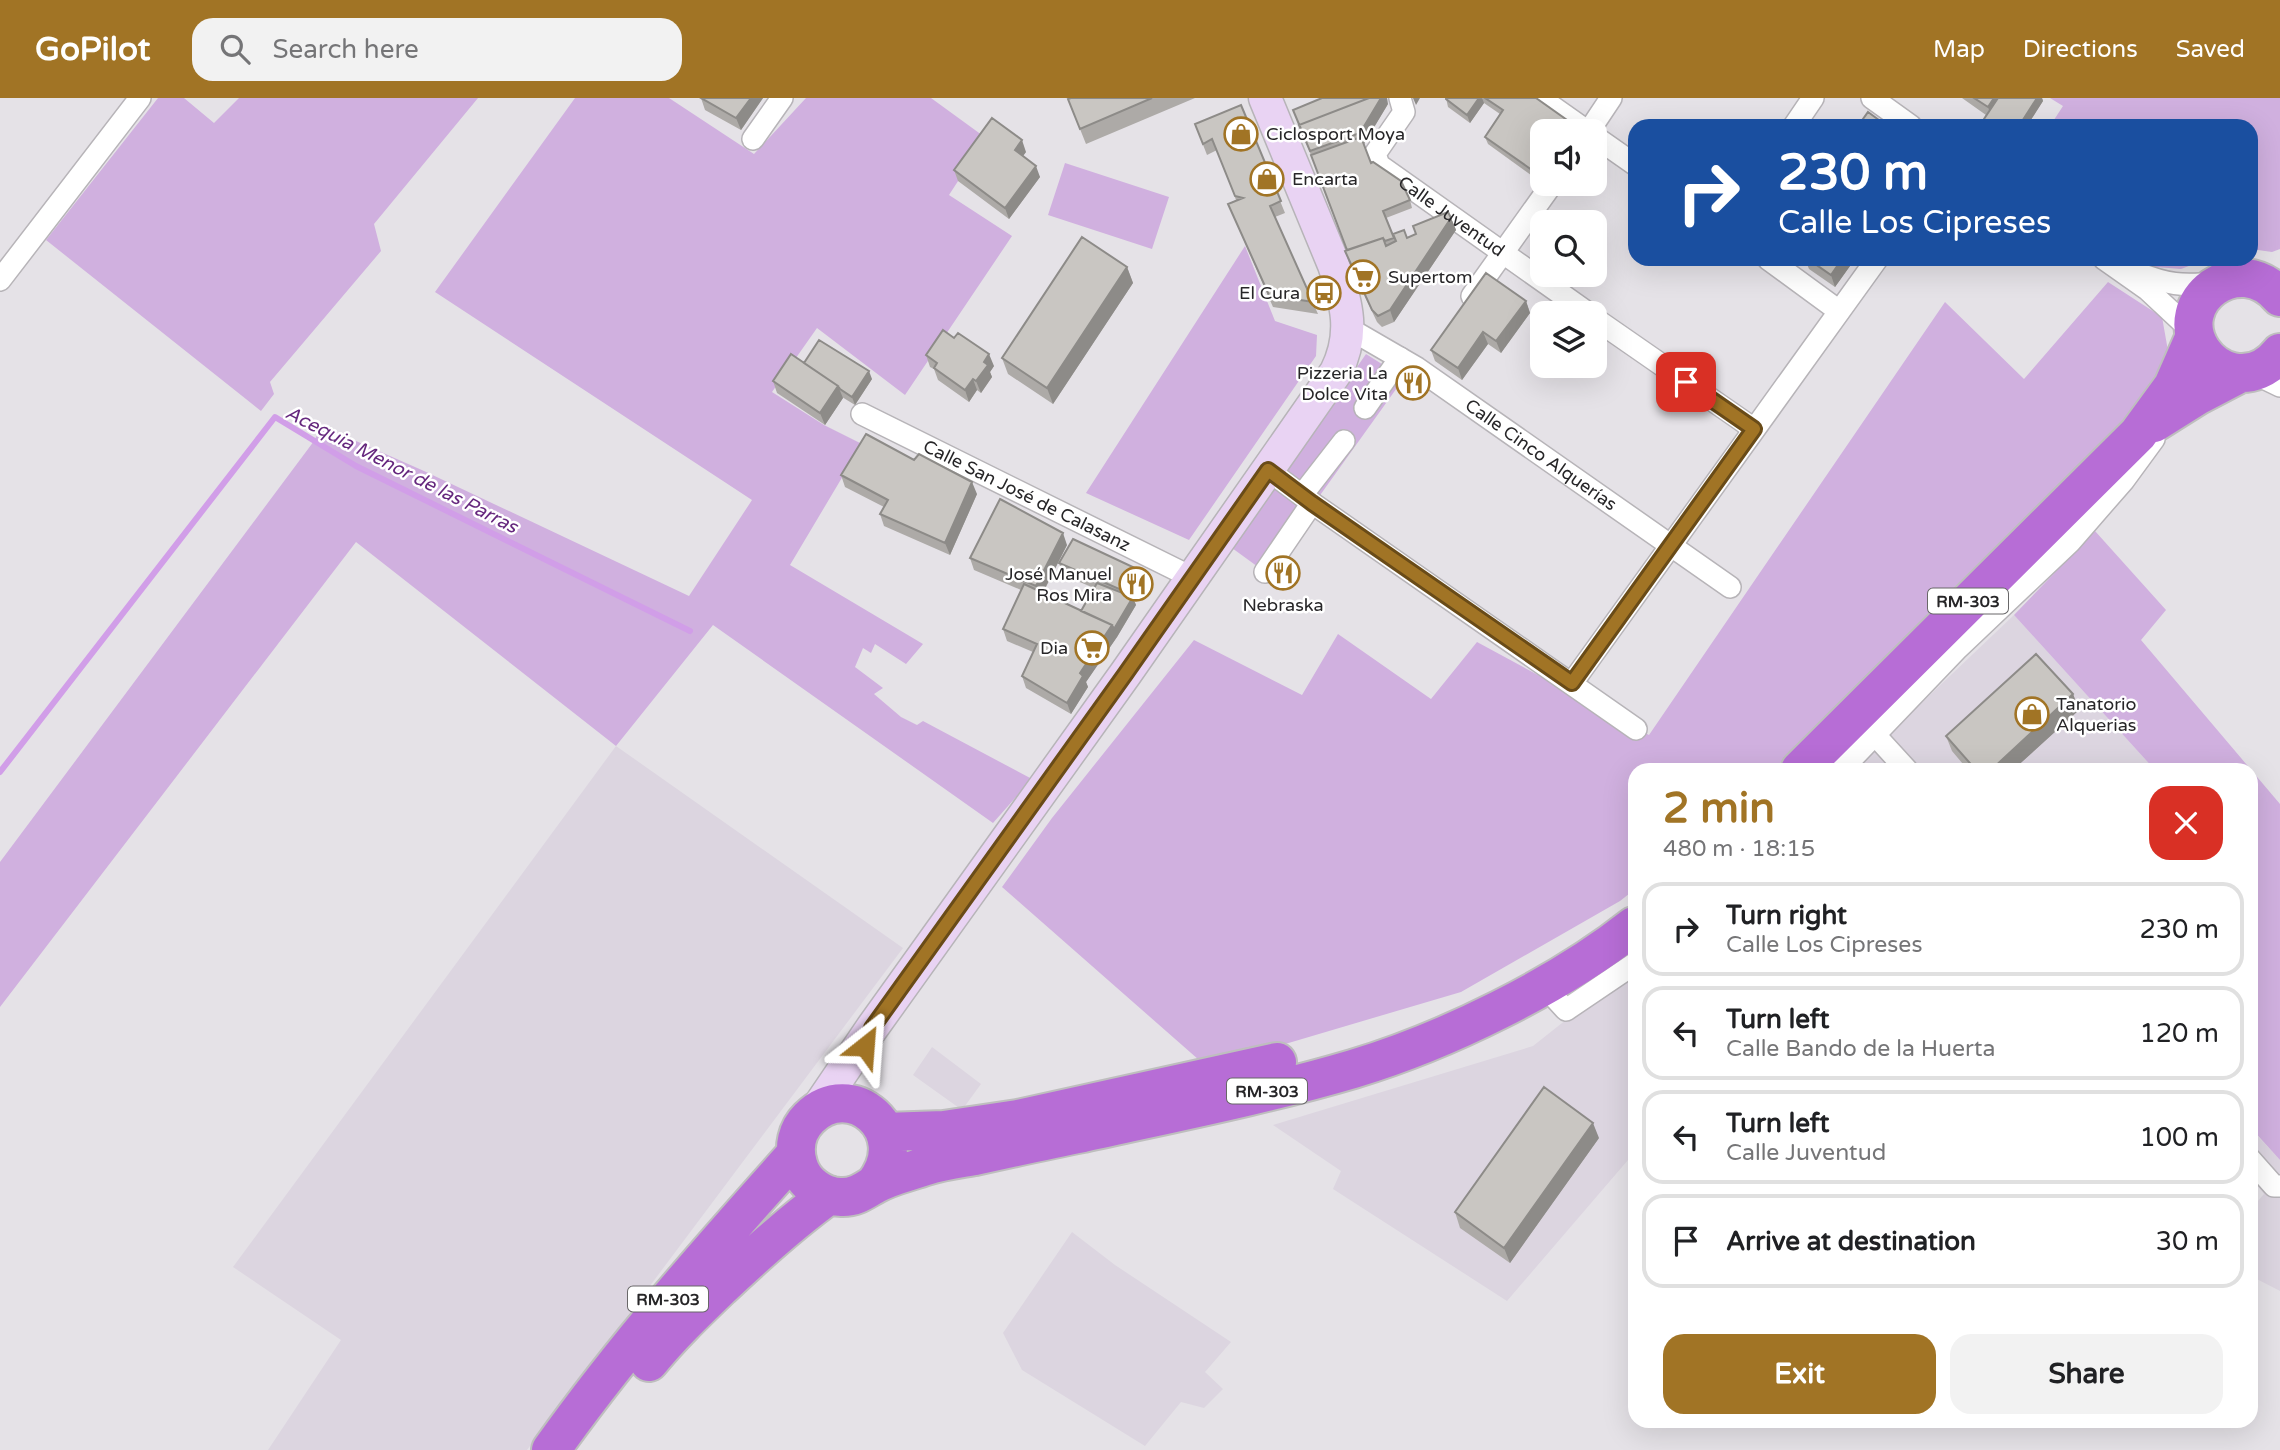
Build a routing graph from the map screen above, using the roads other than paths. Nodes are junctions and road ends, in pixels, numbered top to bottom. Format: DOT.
graph roads {
  1 [pos="140,98"];
  2 [pos="782,98"];
  3 [pos="1265,98"];
  4 [pos="1400,98"];
  5 [pos="1540,98"];
  6 [pos="1611,98"];
  7 [pos="1813,98"];
  8 [pos="1872,98"];
  9 [pos="1571,119"];
  10 [pos="1596,119"];
  11 [pos="1799,119"];
  12 [pos="1901,119"];
  13 [pos="753,139"];
  14 [pos="1607,145"];
  15 [pos="1628,160"];
  16 [pos="1544,196"];
  17 [pos="1503,254"];
  18 [pos="2280,263"];
  19 [pos="1778,266"];
  20 [pos="1872,266"];
  21 [pos="2114,266"];
  22 [pos="2120,266"];
  23 [pos="0,280"];
  24 [pos="2231,280"];
  25 [pos="2280,297"];
  26 [pos="1571,301"];
  27 [pos="1839,311"];
  28 [pos="1456,316"];
  29 [pos="1607,327"];
  30 [pos="1348,328"];
  31 [pos="2195,334"];
  32 [pos="1433,347"];
  33 [pos="1409,363"];
  34 [pos="2263,371"];
  35 [pos="2177,407"];
  36 [pos="1365,408"];
  37 [pos="862,414"];
  38 [pos="1754,429"];
  39 [pos="2138,434"];
  40 [pos="1344,441"];
  41 [pos="1268,470"];
  42 [pos="1307,499"];
  43 [pos="1671,545"];
  44 [pos="1265,572"];
  45 [pos="1193,578"];
  46 [pos="1731,587"];
  47 [pos="1572,683"];
  48 [pos="1636,729"];
  49 [pos="1875,735"];
  50 [pos="1807,763"];
  51 [pos="1848,763"];
  52 [pos="1901,763"];
  53 [pos="1628,914"];
  54 [pos="1628,930"];
  55 [pos="1628,968"];
  56 [pos="1544,986"];
  57 [pos="872,1028"];
  58 [pos="815,1112"];
  59 [pos="875,1121"];
  60 [pos="795,1155"];
  61 [pos="2258,1168"];
  62 [pos="874,1185"];
  63 [pos="2280,1186"];
  64 [pos="829,1195"];
  65 [pos="551,1450"];
  66 [pos="582,1450"];
  1 -- 23 [label="street"];
  2 -- 13 [label="street"];
  3 -- 30 [label="street"];
  4 -- 17 [label="street, Calle Juventud"];
  5 -- 9 [label="street"];
  6 -- 10 [label="street"];
  7 -- 11 [label="street"];
  8 -- 12 [label="street"];
  14 -- 15 [label="street"];
  16 -- 17 [label="street"];
  17 -- 26 [label="street, Calle Juventud"];
  17 -- 28 [label="street"];
  18 -- 24 [label="highway"];
  19 -- 27 [label="street"];
  20 -- 27 [label="street"];
  21 -- 31 [label="street"];
  22 -- 24 [label="street"];
  24 -- 25 [label="highway"];
  24 -- 31 [label="highway, RM-303"];
  27 -- 38 [label="street"];
  29 -- 38 [label="street"];
  30 -- 33 [label="street, Calle Cinco Alquerías"];
  30 -- 41 [label="street"];
  31 -- 34 [label="highway, RM-303"];
  31 -- 39 [label="highway, RM-303"];
  32 -- 33 [label="street"];
  33 -- 36 [label="street"];
  33 -- 43 [label="street, Calle Cinco Alquerías"];
  34 -- 35 [label="highway, RM-303"];
  35 -- 39 [label="highway, RM-303"];
  35 -- 49 [label="street"];
  37 -- 45 [label="street, Calle San José de Calasanz"];
  38 -- 43 [label="street"];
  39 -- 50 [label="highway, RM-303"];
  40 -- 42 [label="street"];
  41 -- 42 [label="street"];
  41 -- 45 [label="street"];
  42 -- 44 [label="street"];
  42 -- 47 [label="street"];
  43 -- 46 [label="street, Calle Cinco Alquerías"];
  43 -- 47 [label="street"];
  45 -- 57 [label="street"];
  47 -- 48 [label="street"];
  49 -- 51 [label="street"];
  49 -- 52 [label="street"];
  53 -- 59 [label="highway, RM-303"];
  54 -- 56 [label="highway, RM-303"];
  55 -- 56 [label="street"];
  56 -- 62 [label="highway, RM-303"];
  57 -- 58 [label="street"];
  57 -- 59 [label="street"];
  58 -- 59 [label="highway, RM-303"];
  58 -- 60 [label="highway, RM-303"];
  59 -- 62 [label="highway"];
  60 -- 64 [label="highway"];
  60 -- 65 [label="highway, RM-303"];
  61 -- 63 [label="street"];
  62 -- 64 [label="highway, RM-303"];
  64 -- 66 [label="highway, RM-303"];
}
